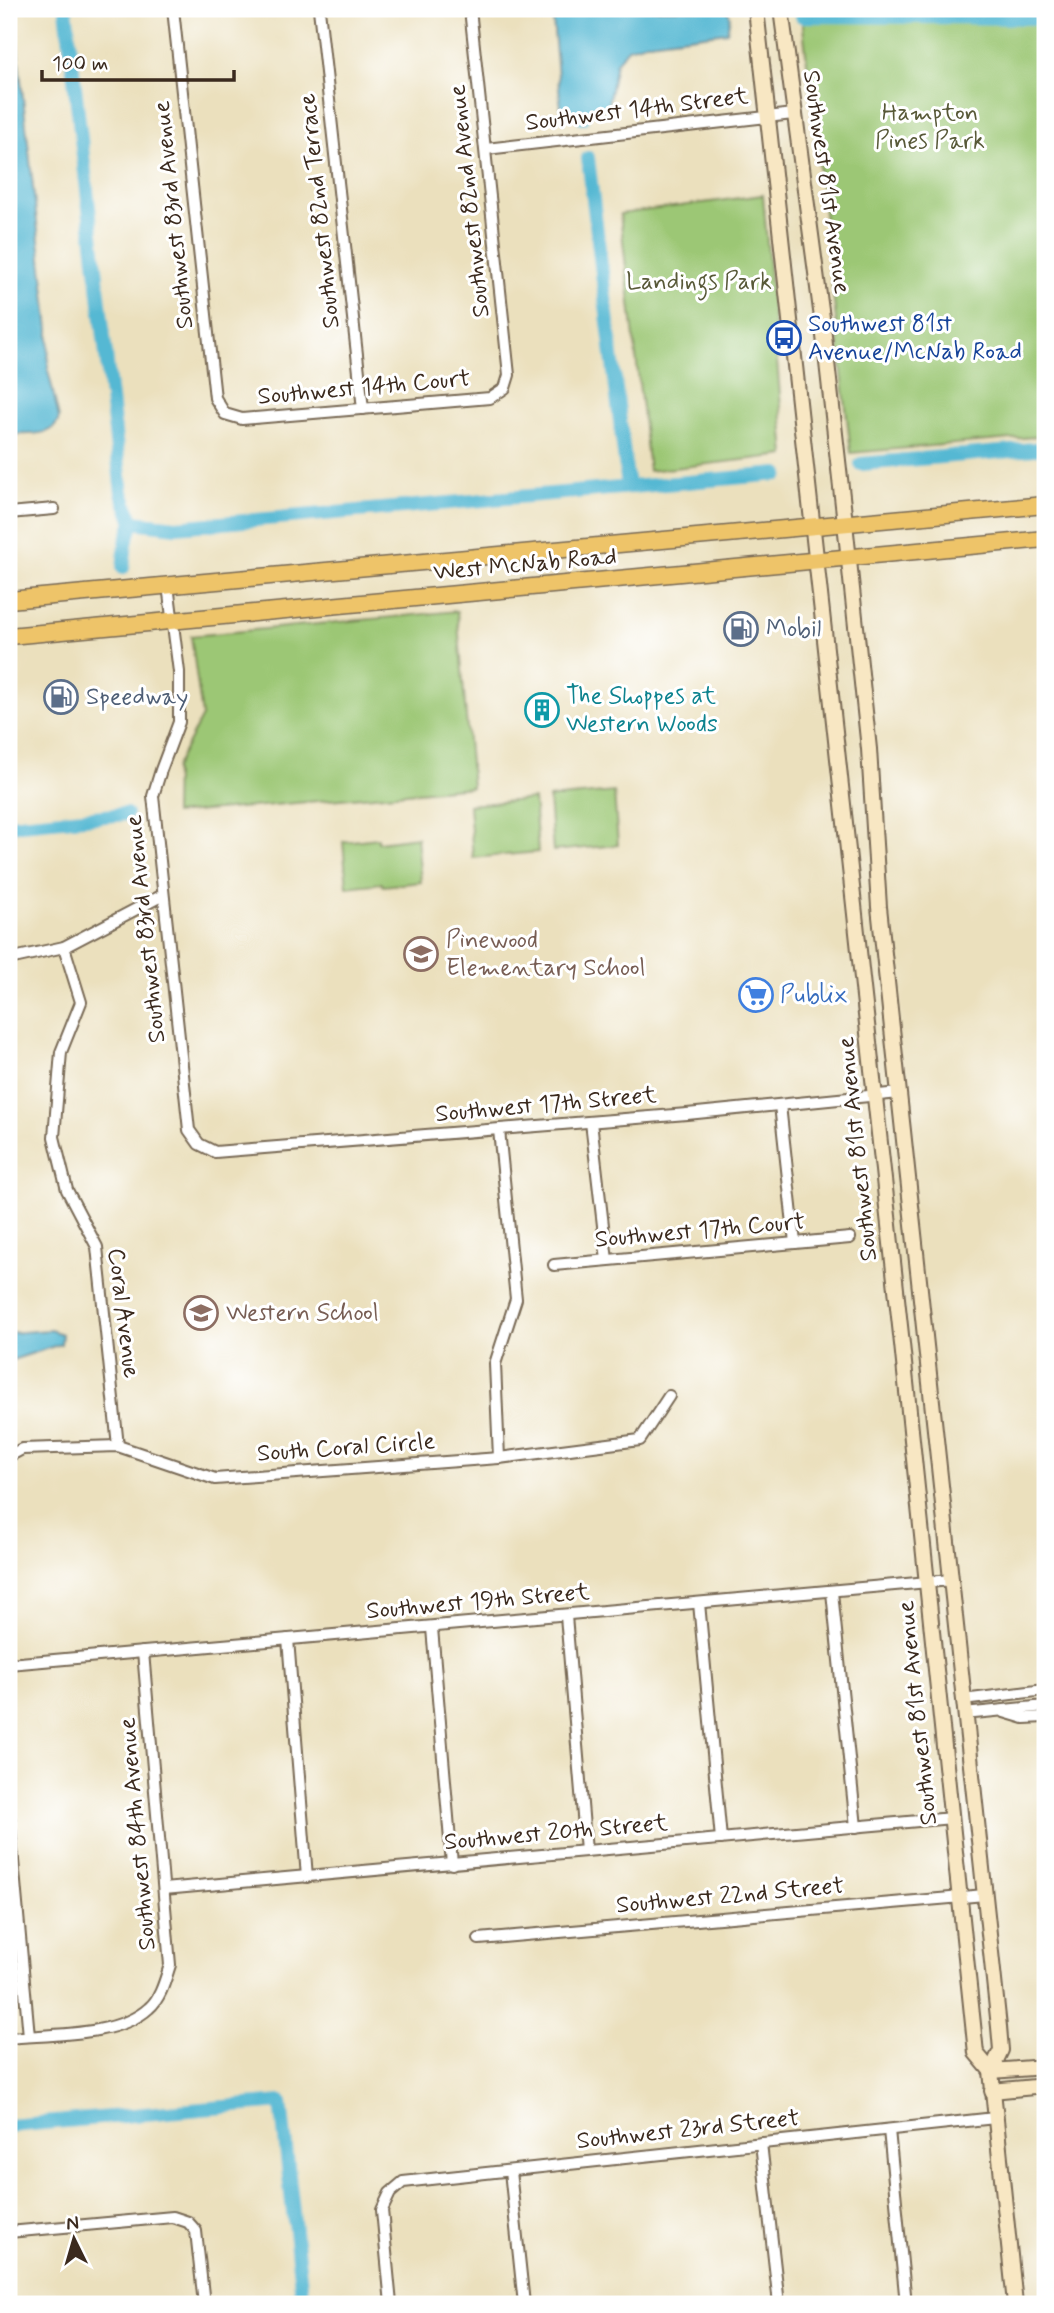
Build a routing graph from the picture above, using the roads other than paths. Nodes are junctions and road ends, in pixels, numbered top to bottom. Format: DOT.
graph roads {
  1 [pos="173,9"];
  2 [pos="319,9"];
  3 [pos="470,9"];
  4 [pos="756,9"];
  5 [pos="781,9"];
  6 [pos="793,114"];
  7 [pos="768,117"];
  8 [pos="486,149"];
  9 [pos="505,388"];
  10 [pos="363,409"];
  11 [pos="225,414"];
  12 [pos="1045,505"];
  13 [pos="54,509"];
  14 [pos="9,513"];
  15 [pos="845,523"];
  16 [pos="813,526"];
  17 [pos="1045,539"];
  18 [pos="849,556"];
  19 [pos="817,559"];
  20 [pos="168,585"];
  21 [pos="9,600"];
  22 [pos="173,621"];
  23 [pos="9,636"];
  24 [pos="163,895"];
  25 [pos="64,947"];
  26 [pos="9,959"];
  27 [pos="899,1093"];
  28 [pos="875,1095"];
  29 [pos="780,1105"];
  30 [pos="591,1122"];
  31 [pos="499,1130"];
  32 [pos="199,1144"];
  33 [pos="850,1238"];
  34 [pos="794,1243"];
  35 [pos="607,1260"];
  36 [pos="554,1265"];
  37 [pos="669,1396"];
  38 [pos="118,1446"];
  39 [pos="9,1456"];
  40 [pos="499,1458"];
  41 [pos="951,1580"];
  42 [pos="927,1583"];
  43 [pos="832,1592"];
  44 [pos="699,1603"];
  45 [pos="566,1616"];
  46 [pos="432,1628"];
  47 [pos="288,1639"];
  48 [pos="143,1652"];
  49 [pos="9,1664"];
  50 [pos="1045,1690"];
  51 [pos="1045,1706"];
  52 [pos="964,1707"];
  53 [pos="1001,1711"];
  54 [pos="1045,1717"];
  55 [pos="9,1816"];
  56 [pos="952,1818"];
  57 [pos="856,1827"];
  58 [pos="721,1839"];
  59 [pos="586,1852"];
  60 [pos="452,1864"];
  61 [pos="307,1877"];
  62 [pos="164,1889"];
  63 [pos="985,1895"];
  64 [pos="961,1898"];
  65 [pos="479,1939"];
  66 [pos="29,2036"];
  67 [pos="9,2038"];
  68 [pos="1045,2067"];
  69 [pos="991,2071"];
  70 [pos="1045,2086"];
  71 [pos="992,2091"];
  72 [pos="995,2118"];
  73 [pos="889,2130"];
  74 [pos="761,2143"];
  75 [pos="510,2171"];
  76 [pos="9,2232"];
  77 [pos="204,2304"];
  78 [pos="391,2304"];
  79 [pos="524,2304"];
  80 [pos="779,2304"];
  81 [pos="906,2304"];
  82 [pos="1015,2304"];
  1 -- 11 [label="street, Southwest 83rd Avenue"];
  2 -- 10 [label="street, Southwest 82nd Terrace"];
  3 -- 8 [label="street, Southwest 82nd Avenue"];
  4 -- 7 [label="street, Southwest 81st Avenue"];
  5 -- 6 [label="street, Southwest 81st Avenue"];
  6 -- 7 [label="street, Southwest 14th Street"];
  6 -- 15 [label="street, Southwest 81st Avenue"];
  7 -- 8 [label="street, Southwest 14th Street"];
  7 -- 16 [label="street, Southwest 81st Avenue"];
  8 -- 9 [label="street, Southwest 82nd Avenue"];
  9 -- 10 [label="street, Southwest 14th Court"];
  10 -- 11 [label="street, Southwest 14th Court"];
  12 -- 15 [label="main road, West McNab Road"];
  13 -- 14 [label="street"];
  15 -- 16 [label="main road, West McNab Road"];
  15 -- 18 [label="street, Southwest 81st Avenue"];
  16 -- 19 [label="street, Southwest 81st Avenue"];
  16 -- 20 [label="main road, West McNab Road"];
  17 -- 18 [label="main road, West McNab Road"];
  18 -- 19 [label="main road, West McNab Road"];
  18 -- 27 [label="street, Southwest 81st Avenue"];
  19 -- 22 [label="main road, West McNab Road"];
  19 -- 28 [label="street, Southwest 81st Avenue"];
  20 -- 21 [label="main road, West McNab Road"];
  20 -- 22 [label="street, Southwest 83rd Avenue"];
  22 -- 23 [label="main road, West McNab Road"];
  22 -- 24 [label="street, Southwest 83rd Avenue"];
  24 -- 25 [label="street"];
  24 -- 32 [label="street, Southwest 83rd Avenue"];
  25 -- 26 [label="street"];
  25 -- 38 [label="street, Coral Avenue"];
  27 -- 28 [label="street, Southwest 17th Street"];
  27 -- 41 [label="street, Southwest 81st Avenue"];
  28 -- 29 [label="street, Southwest 17th Street"];
  28 -- 42 [label="street, Southwest 81st Avenue"];
  29 -- 30 [label="street, Southwest 17th Street"];
  29 -- 34 [label="street"];
  30 -- 31 [label="street, Southwest 17th Street"];
  30 -- 35 [label="street"];
  31 -- 32 [label="street, Southwest 17th Street"];
  31 -- 40 [label="street"];
  33 -- 34 [label="street, Southwest 17th Court"];
  34 -- 35 [label="street, Southwest 17th Court"];
  35 -- 36 [label="street, Southwest 17th Court"];
  37 -- 40 [label="street, South Coral Circle"];
  38 -- 39 [label="street, South Coral Circle"];
  38 -- 40 [label="street, South Coral Circle"];
  41 -- 42 [label="street, Southwest 19th Street"];
  41 -- 52 [label="street, Southwest 81st Avenue"];
  42 -- 43 [label="street, Southwest 19th Street"];
  42 -- 56 [label="street, Southwest 81st Avenue"];
  43 -- 44 [label="street, Southwest 19th Street"];
  43 -- 57 [label="street"];
  44 -- 45 [label="street, Southwest 19th Street"];
  44 -- 58 [label="street"];
  45 -- 46 [label="street, Southwest 19th Street"];
  45 -- 59 [label="street"];
  46 -- 47 [label="street, Southwest 19th Street"];
  46 -- 60 [label="street"];
  47 -- 48 [label="street, Southwest 19th Street"];
  47 -- 61 [label="street"];
  48 -- 49 [label="street, Southwest 19th Street"];
  48 -- 62 [label="street, Southwest 84th Avenue"];
  50 -- 52 [label="street"];
  51 -- 53 [label="street"];
  52 -- 53 [label="street"];
  52 -- 63 [label="street, Southwest 81st Avenue"];
  53 -- 54 [label="street"];
  55 -- 66 [label="street"];
  56 -- 57 [label="street, Southwest 20th Street"];
  56 -- 64 [label="street, Southwest 81st Avenue"];
  57 -- 58 [label="street, Southwest 20th Street"];
  58 -- 59 [label="street, Southwest 20th Street"];
  59 -- 60 [label="street, Southwest 20th Street"];
  60 -- 61 [label="street, Southwest 20th Street"];
  61 -- 62 [label="street, Southwest 20th Street"];
  62 -- 66 [label="street, Southwest 84th Avenue"];
  63 -- 64 [label="street, Southwest 22nd Street"];
  63 -- 69 [label="street, Southwest 81st Avenue"];
  64 -- 65 [label="street, Southwest 22nd Street"];
  64 -- 69 [label="street, Southwest 81st Avenue"];
  66 -- 67 [label="street"];
  68 -- 69 [label="street"];
  69 -- 71 [label="street, Southwest 81st Avenue"];
  70 -- 71 [label="street"];
  71 -- 72 [label="street, Southwest 81st Avenue"];
  72 -- 73 [label="street, Southwest 23rd Street"];
  72 -- 82 [label="street, Southwest 81st Avenue"];
  73 -- 74 [label="street, Southwest 23rd Street"];
  73 -- 81 [label="street"];
  74 -- 75 [label="street, Southwest 23rd Street"];
  74 -- 80 [label="street"];
  75 -- 78 [label="street, Southwest 23rd Street"];
  75 -- 79 [label="street"];
  76 -- 77 [label="street"];
}
